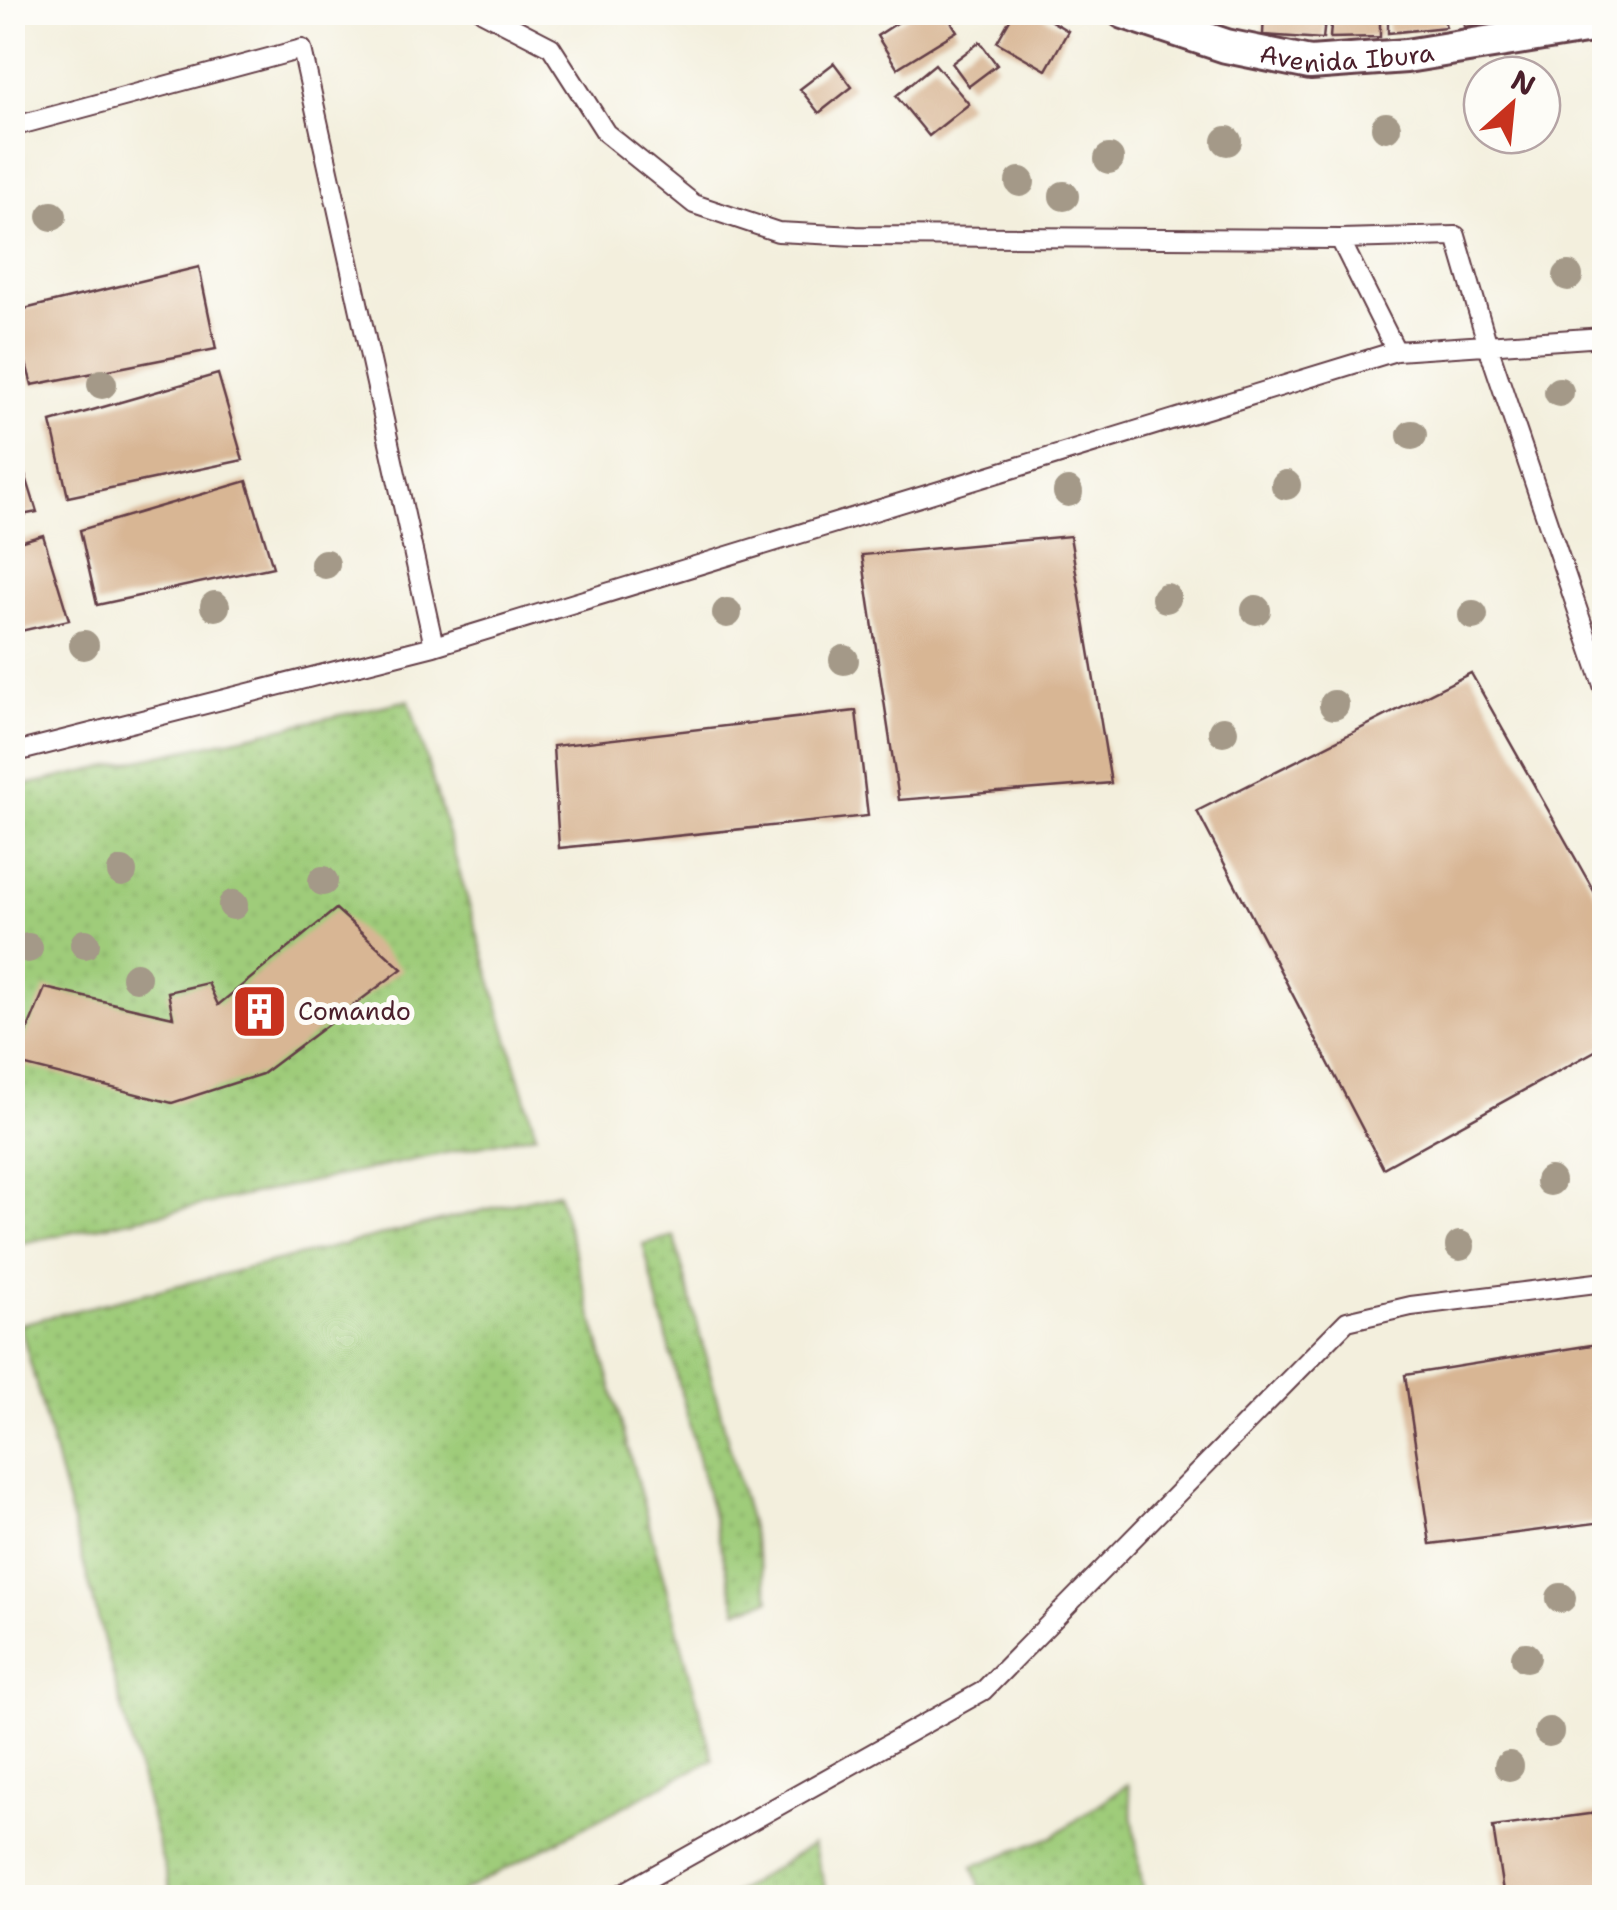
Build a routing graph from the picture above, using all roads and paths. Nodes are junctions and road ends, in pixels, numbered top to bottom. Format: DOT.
graph roads {
  1 [pos="483,12"];
  2 [pos="1138,18"];
  3 [pos="1604,24"];
  4 [pos="12,128"];
  5 [pos="1340,239"];
  6 [pos="1604,338"];
  7 [pos="1488,346"];
  8 [pos="1396,351"];
  9 [pos="434,646"];
  10 [pos="1604,688"];
  11 [pos="12,753"];
  12 [pos="1604,1282"];
  13 [pos="614,1898"];
  1 -- 5 [label="lane"];
  2 -- 3 [label="street, Avenida Ibura"];
  4 -- 9 [label="lane"];
  5 -- 7 [label="lane"];
  5 -- 8 [label="lane"];
  6 -- 7 [label="lane"];
  7 -- 8 [label="lane"];
  7 -- 10 [label="lane"];
  8 -- 9 [label="lane"];
  9 -- 11 [label="lane"];
  12 -- 13 [label="lane"];
}
